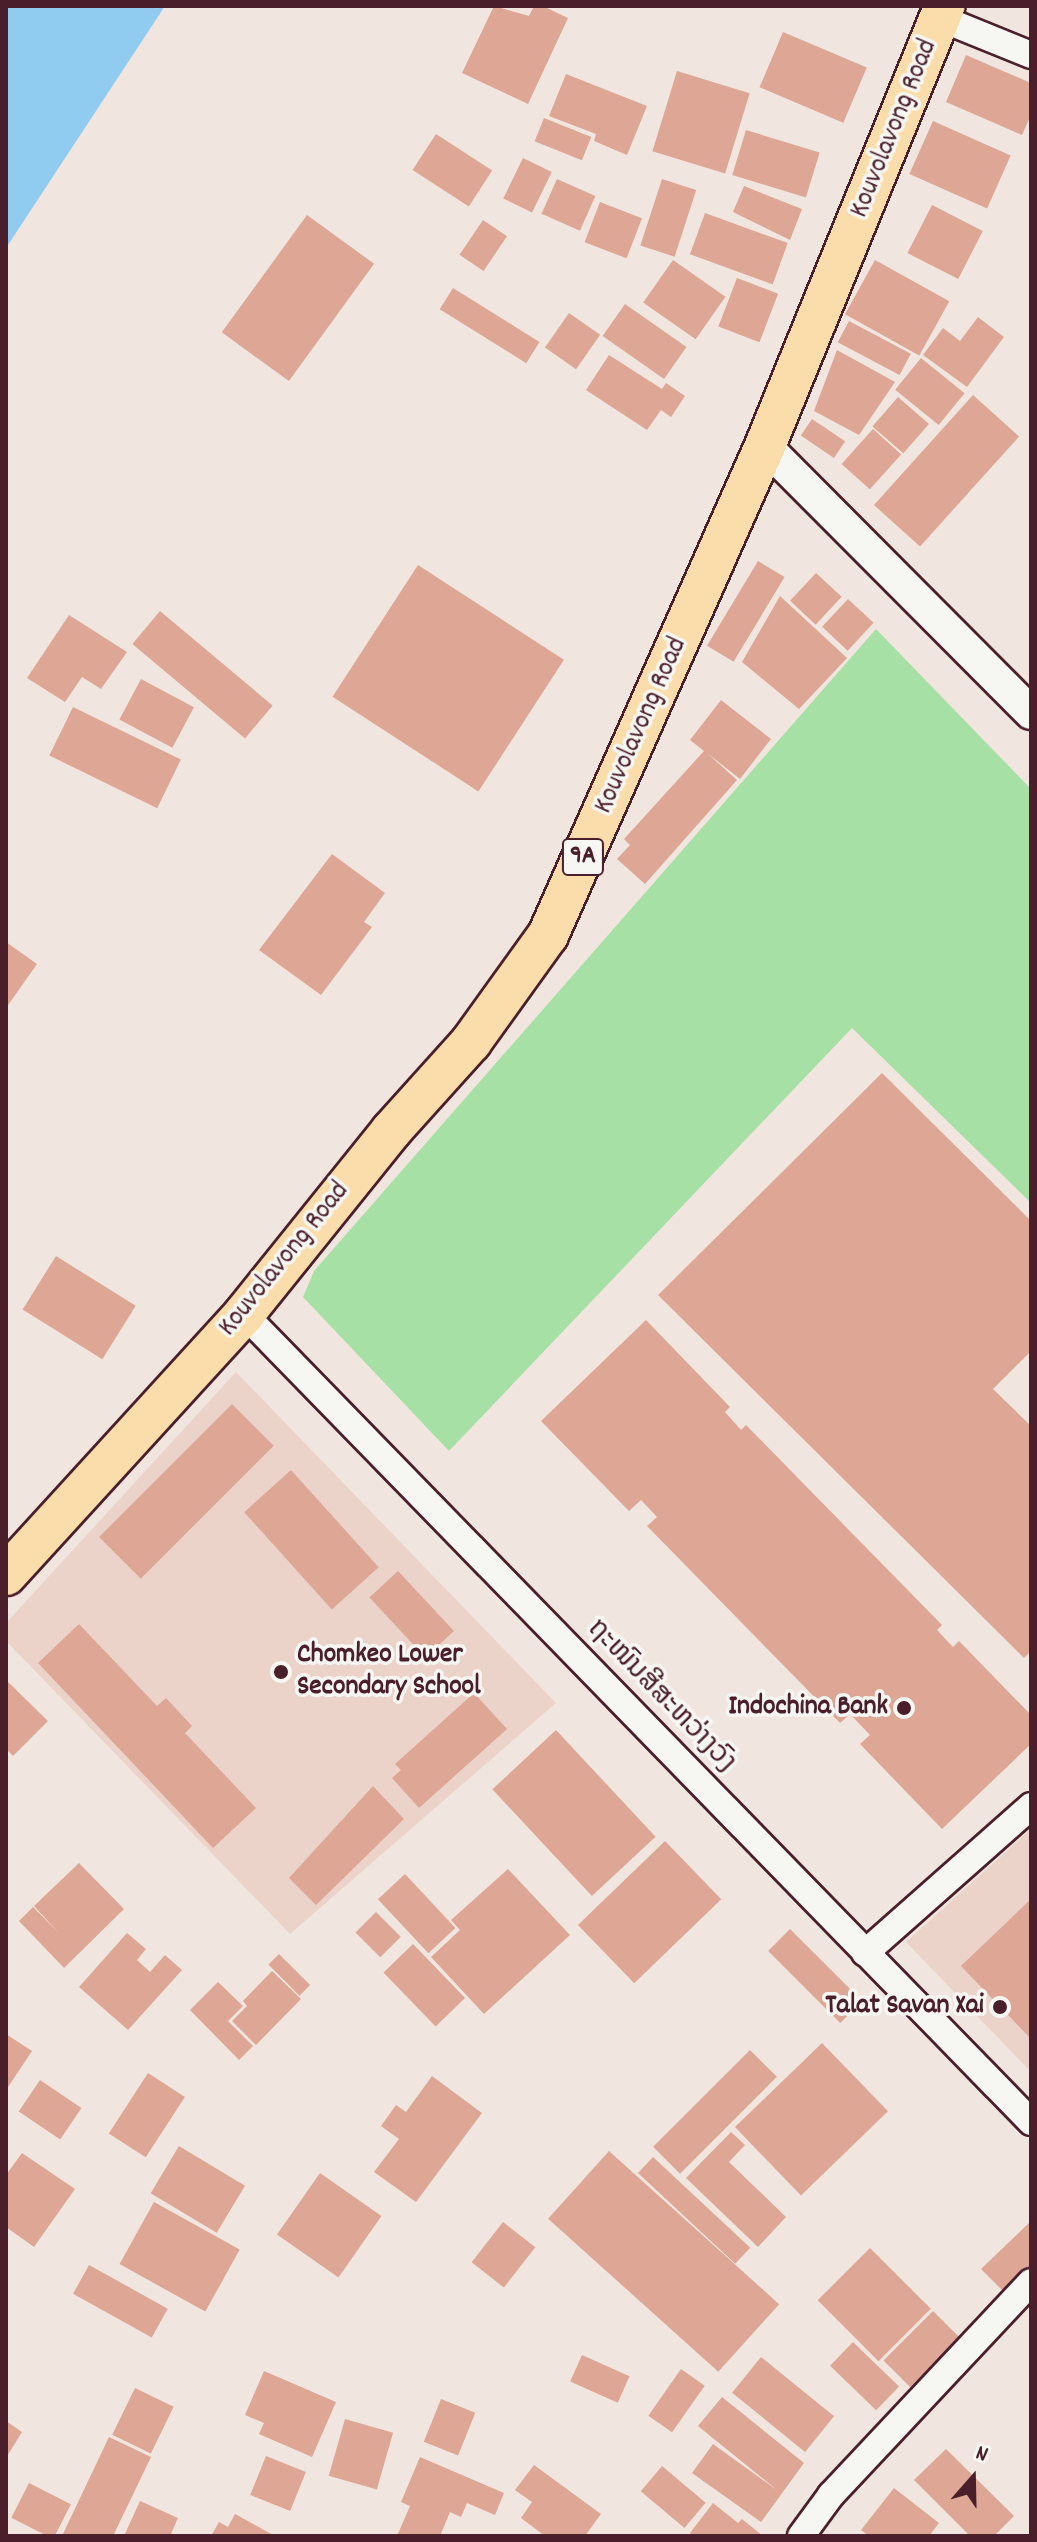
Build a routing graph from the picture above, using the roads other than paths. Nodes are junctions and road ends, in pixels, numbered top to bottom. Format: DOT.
graph roads {
  1 [pos="942,12"];
  2 [pos="1031,55"];
  3 [pos="765,446"];
  4 [pos="1031,713"];
  5 [pos="244,1314"];
  6 [pos="6,1575"];
  7 [pos="1031,1806"];
  8 [pos="865,1953"];
  9 [pos="1031,2122"];
  10 [pos="1031,2282"];
  11 [pos="801,2536"];
  1 -- 2 [label="street"];
  1 -- 3 [label="main road, Kouvolavong Road / 9A"];
  3 -- 4 [label="street"];
  3 -- 5 [label="main road, Kouvolavong Road / 9A"];
  5 -- 6 [label="main road, Kouvolavong Road / 9A"];
  5 -- 8 [label="street, ຖະໜົນສີສະຫວ່າງວົງ"];
  7 -- 8 [label="street"];
  8 -- 9 [label="street, ຖະໜົນສີສະຫວ່າງວົງ"];
  10 -- 11 [label="street"];
}
